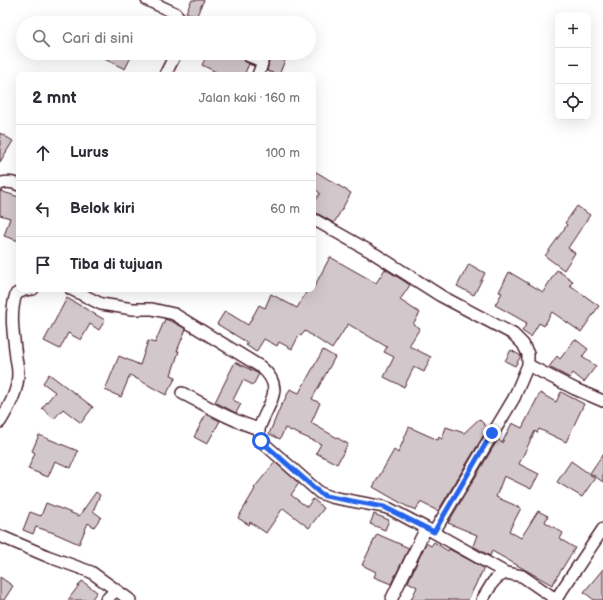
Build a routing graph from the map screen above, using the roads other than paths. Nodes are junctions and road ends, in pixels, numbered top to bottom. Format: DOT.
graph roads {
  1 [pos="147,0"];
  2 [pos="178,16"];
  3 [pos="172,60"];
  4 [pos="259,60"];
  5 [pos="166,72"];
  6 [pos="260,72"];
  7 [pos="16,183"];
  8 [pos="0,184"];
  9 [pos="316,220"];
  10 [pos="20,292"];
  11 [pos="77,292"];
  12 [pos="528,365"];
  13 [pos="182,393"];
  14 [pos="603,401"];
  15 [pos="0,422"];
  16 [pos="259,429"];
  17 [pos="603,529"];
  18 [pos="430,530"];
  19 [pos="0,536"];
  20 [pos="506,573"];
  21 [pos="116,590"];
  22 [pos="392,598"];
  23 [pos="106,600"];
  24 [pos="130,600"];
  25 [pos="482,600"];
  26 [pos="556,600"];
  1 -- 2 [label="street"];
  3 -- 5 [label="street"];
  4 -- 6 [label="street"];
  7 -- 8 [label="street"];
  9 -- 12 [label="street"];
  10 -- 15 [label="street"];
  11 -- 16 [label="street"];
  12 -- 14 [label="street"];
  12 -- 18 [label="street"];
  13 -- 16 [label="street"];
  16 -- 18 [label="street"];
  17 -- 26 [label="street"];
  18 -- 20 [label="street"];
  18 -- 22 [label="street"];
  19 -- 21 [label="street"];
  20 -- 25 [label="street"];
  20 -- 26 [label="street"];
  21 -- 23 [label="street"];
  21 -- 24 [label="street"];
}
